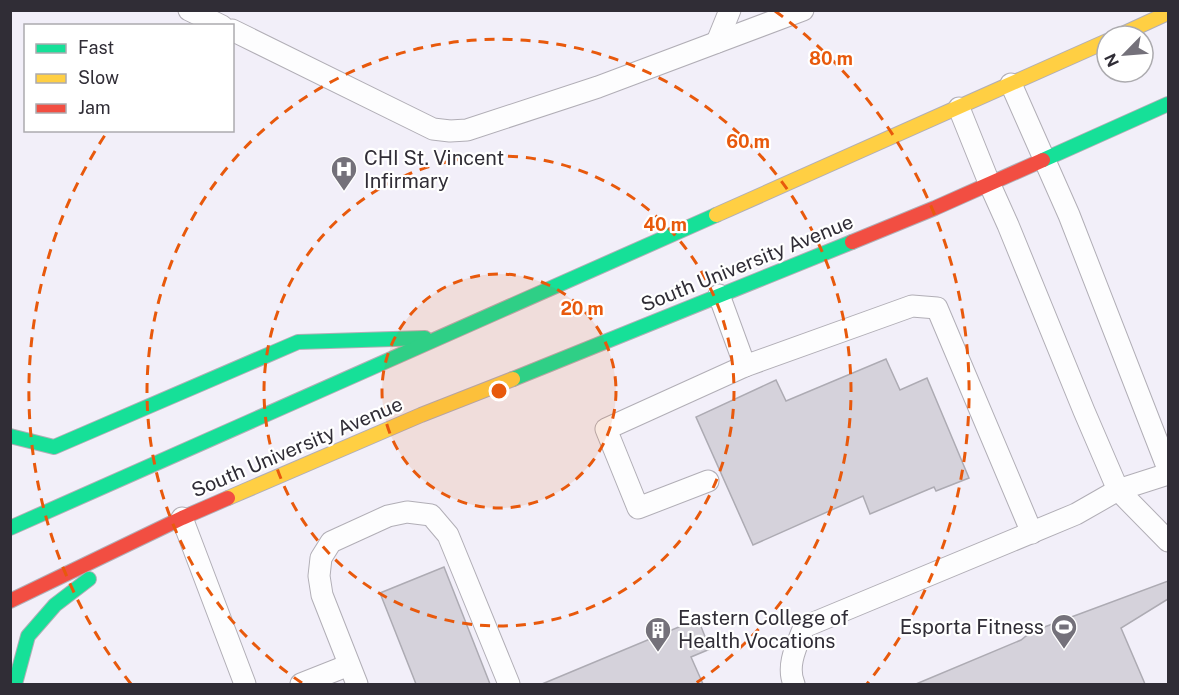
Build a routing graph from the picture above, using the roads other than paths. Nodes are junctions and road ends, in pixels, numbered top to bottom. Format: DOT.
graph roads {
  1 [pos="189,10"];
  2 [pos="730,10"];
  3 [pos="803,10"];
  4 [pos="1168,13"];
  5 [pos="218,24"];
  6 [pos="1144,24"];
  7 [pos="234,31"];
  8 [pos="717,42"];
  9 [pos="1095,46"];
  10 [pos="1011,84"];
  11 [pos="1168,104"];
  12 [pos="959,108"];
  13 [pos="1044,159"];
  14 [pos="990,185"];
  15 [pos="719,295"];
  16 [pos="441,337"];
  17 [pos="745,366"];
  18 [pos="10,436"];
  19 [pos="1168,471"];
  20 [pos="708,481"];
  21 [pos="1118,490"];
  22 [pos="182,518"];
  23 [pos="10,528"];
  24 [pos="1032,533"];
  25 [pos="148,535"];
  26 [pos="1168,541"];
  27 [pos="10,601"];
  28 [pos="353,675"];
  29 [pos="15,684"];
  30 [pos="245,684"];
  31 [pos="301,684"];
  32 [pos="509,684"];
  33 [pos="794,684"];
  1 -- 5 [label="lane"];
  2 -- 8 [label="lane"];
  3 -- 8 [label="lane"];
  4 -- 6 [label="main road"];
  7 -- 8 [label="lane"];
  9 -- 10 [label="main road, South University Avenue"];
  10 -- 12 [label="main road, South University Avenue"];
  10 -- 13 [label="lane"];
  11 -- 13 [label="main road, South University Avenue"];
  12 -- 14 [label="lane"];
  12 -- 16 [label="main road, South University Avenue"];
  13 -- 14 [label="main road, South University Avenue"];
  13 -- 19 [label="lane"];
  14 -- 15 [label="main road, South University Avenue"];
  14 -- 21 [label="lane"];
  15 -- 17 [label="lane"];
  15 -- 22 [label="main road, South University Avenue"];
  16 -- 18 [label="main road"];
  16 -- 23 [label="main road, South University Avenue"];
  17 -- 20 [label="lane"];
  17 -- 24 [label="lane"];
  19 -- 21 [label="lane"];
  21 -- 24 [label="lane"];
  21 -- 26 [label="lane"];
  22 -- 25 [label="main road, South University Avenue"];
  22 -- 30 [label="lane"];
  24 -- 33 [label="lane"];
  25 -- 27 [label="main road, South University Avenue"];
  25 -- 29 [label="main road"];
  28 -- 31 [label="lane"];
  28 -- 32 [label="lane"];
}
